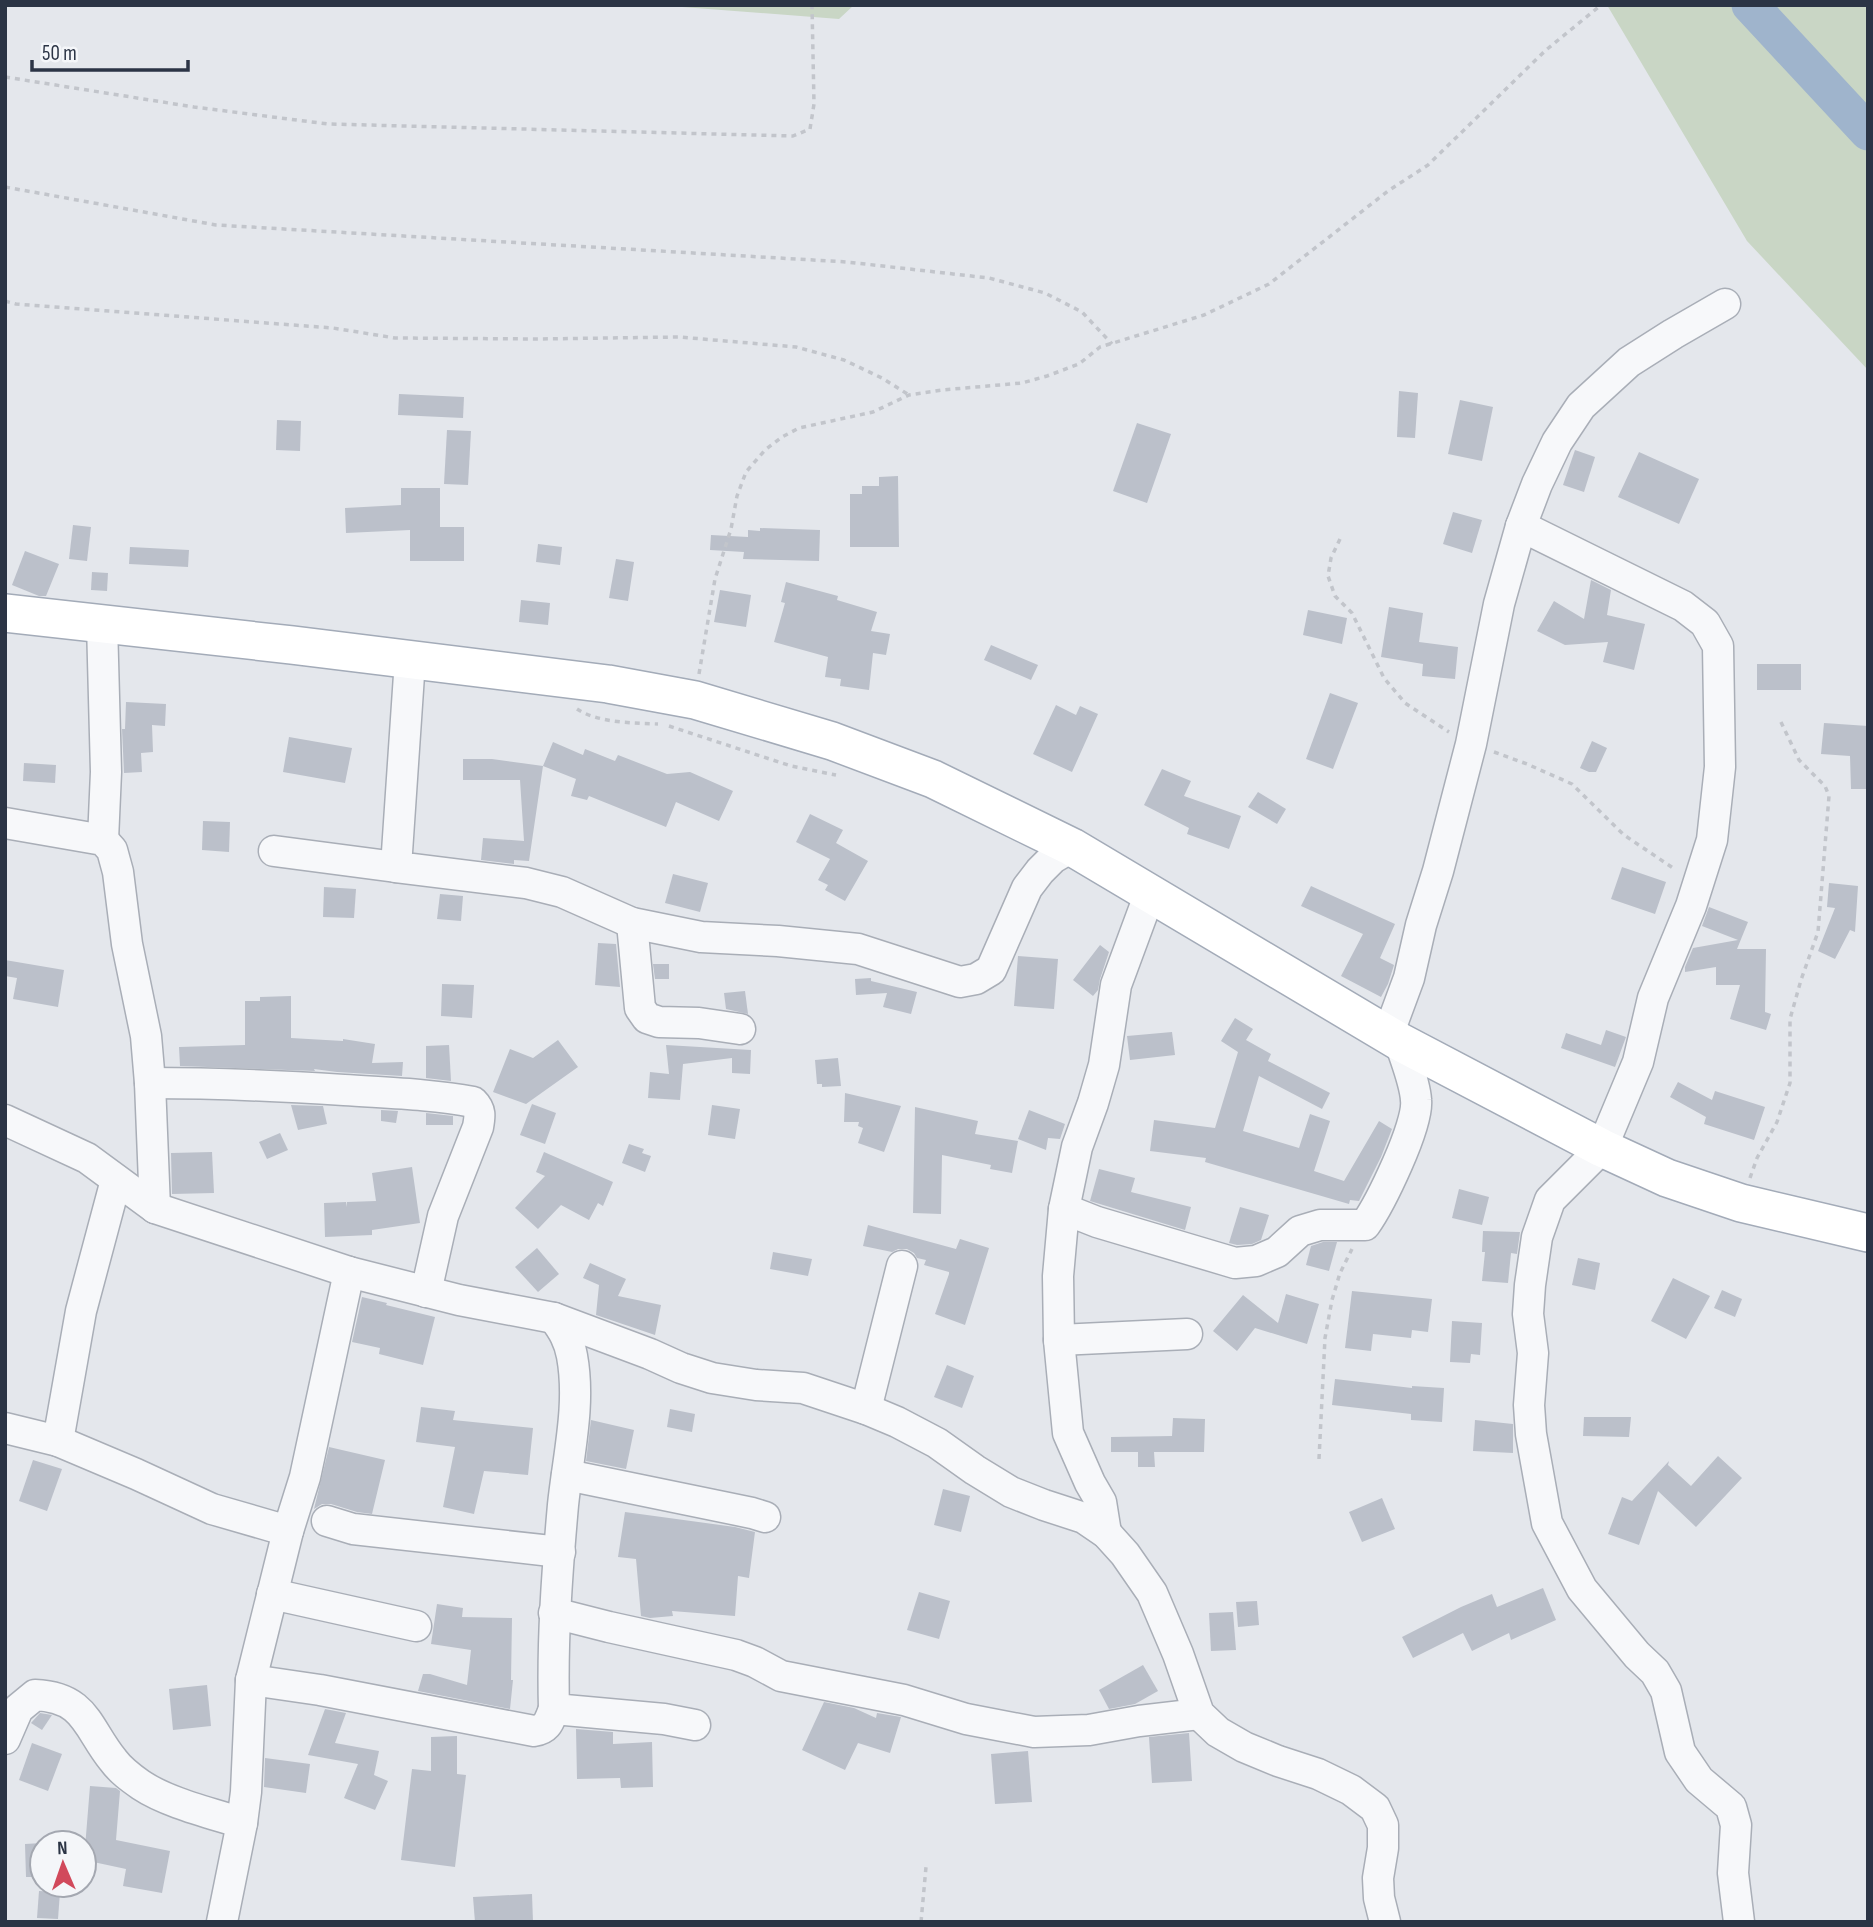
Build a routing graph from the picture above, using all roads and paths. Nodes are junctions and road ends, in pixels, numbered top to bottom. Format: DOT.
graph roads {
  1 [pos="812,5"];
  2 [pos="1601,5"];
  3 [pos="5,77"];
  4 [pos="5,187"];
  5 [pos="5,301"];
  6 [pos="1725,304"];
  7 [pos="1112,344"];
  8 [pos="909,395"];
  9 [pos="1521,526"];
  10 [pos="1340,539"];
  11 [pos="5,613"];
  12 [pos="102,623"];
  13 [pos="410,660"];
  14 [pos="695,700"];
  15 [pos="575,708"];
  16 [pos="1780,720"];
  17 [pos="1471,744"];
  18 [pos="843,777"];
  19 [pos="5,823"];
  20 [pos="103,840"];
  21 [pos="1072,847"];
  22 [pos="274,851"];
  23 [pos="396,867"];
  24 [pos="1698,884"];
  25 [pos="1150,893"];
  26 [pos="632,923"];
  27 [pos="740,1029"];
  28 [pos="1394,1038"];
  29 [pos="150,1083"];
  30 [pos="6,1122"];
  31 [pos="1602,1148"];
  32 [pos="116,1180"];
  33 [pos="1741,1203"];
  34 [pos="155,1208"];
  35 [pos="1064,1209"];
  36 [pos="1364,1225"];
  37 [pos="1868,1233"];
  38 [pos="902,1266"];
  39 [pos="349,1272"];
  40 [pos="426,1292"];
  41 [pos="554,1318"];
  42 [pos="1187,1334"];
  43 [pos="1059,1340"];
  44 [pos="866,1409"];
  45 [pos="5,1428"];
  46 [pos="58,1441"];
  47 [pos="1319,1459"];
  48 [pos="567,1475"];
  49 [pos="765,1517"];
  50 [pos="327,1521"];
  51 [pos="288,1531"];
  52 [pos="1106,1533"];
  53 [pos="560,1552"];
  54 [pos="272,1594"];
  55 [pos="554,1613"];
  56 [pos="416,1626"];
  57 [pos="251,1680"];
  58 [pos="554,1709"];
  59 [pos="1199,1714"];
  60 [pos="695,1725"];
  61 [pos="5,1739"];
  62 [pos="242,1823"];
  63 [pos="926,1867"];
  64 [pos="222,1922"];
  65 [pos="921,1922"];
  66 [pos="1385,1922"];
  67 [pos="1739,1922"];
  1 -- 3 [label="path"];
  2 -- 7 [label="path"];
  4 -- 7 [label="path"];
  5 -- 8 [label="path"];
  6 -- 9 [label="street"];
  7 -- 8 [label="path"];
  8 -- 14 [label="path"];
  9 -- 17 [label="street"];
  9 -- 24 [label="street"];
  10 -- 17 [label="path"];
  11 -- 12 [label="main road"];
  12 -- 13 [label="main road"];
  12 -- 20 [label="street"];
  13 -- 14 [label="main road"];
  13 -- 23 [label="street"];
  14 -- 21 [label="main road"];
  15 -- 18 [label="path"];
  16 -- 33 [label="path"];
  17 -- 24 [label="path"];
  17 -- 28 [label="street"];
  19 -- 20 [label="street"];
  20 -- 29 [label="street"];
  21 -- 25 [label="main road"];
  21 -- 26 [label="street"];
  22 -- 23 [label="street"];
  23 -- 26 [label="street"];
  24 -- 31 [label="street"];
  25 -- 28 [label="main road"];
  25 -- 35 [label="street"];
  26 -- 27 [label="street"];
  28 -- 31 [label="main road"];
  28 -- 36 [label="street"];
  29 -- 34 [label="street"];
  29 -- 40 [label="street"];
  30 -- 32 [label="street"];
  31 -- 33 [label="main road"];
  31 -- 67 [label="street"];
  32 -- 34 [label="street"];
  32 -- 46 [label="street"];
  33 -- 37 [label="main road"];
  34 -- 39 [label="street"];
  35 -- 36 [label="street"];
  35 -- 43 [label="street"];
  36 -- 47 [label="path"];
  38 -- 44 [label="street"];
  39 -- 40 [label="street"];
  39 -- 51 [label="street"];
  40 -- 41 [label="street"];
  41 -- 44 [label="street"];
  41 -- 48 [label="street"];
  42 -- 43 [label="street"];
  43 -- 52 [label="street"];
  44 -- 52 [label="street"];
  45 -- 46 [label="street"];
  46 -- 51 [label="street"];
  48 -- 49 [label="street"];
  48 -- 53 [label="street"];
  50 -- 53 [label="street"];
  51 -- 54 [label="street"];
  52 -- 59 [label="street"];
  53 -- 55 [label="street"];
  54 -- 56 [label="street"];
  54 -- 57 [label="street"];
  55 -- 58 [label="street"];
  55 -- 59 [label="street"];
  57 -- 58 [label="street"];
  57 -- 62 [label="street"];
  58 -- 60 [label="street"];
  59 -- 66 [label="street"];
  61 -- 62 [label="street"];
  62 -- 64 [label="street"];
  63 -- 65 [label="path"];
}
